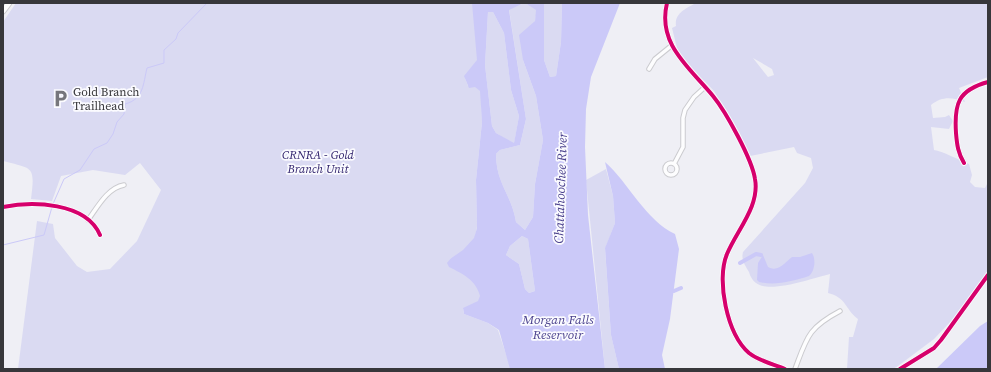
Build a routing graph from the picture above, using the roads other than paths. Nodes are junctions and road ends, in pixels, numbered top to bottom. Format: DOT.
graph roads {
  1 [pos="9,3"];
  2 [pos="667,3"];
  3 [pos="3,11"];
  4 [pos="671,46"];
  5 [pos="649,69"];
  6 [pos="988,82"];
  7 [pos="705,87"];
  8 [pos="964,163"];
  9 [pos="674,164"];
  10 [pos="124,185"];
  11 [pos="3,207"];
  12 [pos="88,220"];
  13 [pos="100,235"];
  14 [pos="988,275"];
  15 [pos="840,311"];
  16 [pos="785,369"];
  17 [pos="795,369"];
  18 [pos="900,369"];
  1 -- 3 [label="street"];
  2 -- 4 [label="street"];
  4 -- 5 [label="street"];
  4 -- 7 [label="street"];
  6 -- 8 [label="street"];
  7 -- 9 [label="street"];
  7 -- 16 [label="street"];
  10 -- 12 [label="street"];
  11 -- 12 [label="street"];
  12 -- 13 [label="street"];
  14 -- 18 [label="street"];
  15 -- 17 [label="street"];
}
